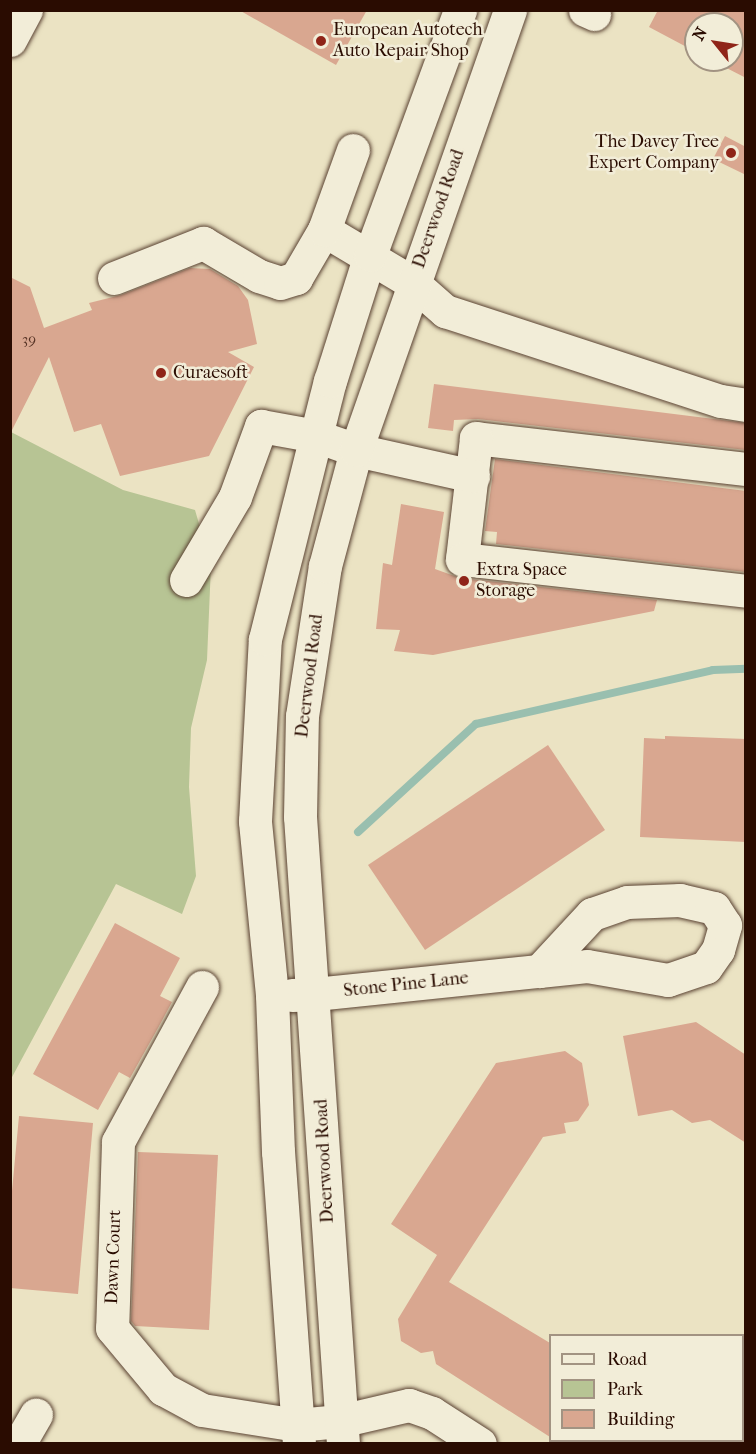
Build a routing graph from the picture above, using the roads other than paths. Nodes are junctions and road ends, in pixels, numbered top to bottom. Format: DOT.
graph roads {
  1 [pos="26,10"];
  2 [pos="460,10"];
  3 [pos="510,10"];
  4 [pos="10,40"];
  5 [pos="353,150"];
  6 [pos="324,230"];
  7 [pos="370,255"];
  8 [pos="114,278"];
  9 [pos="413,282"];
  10 [pos="746,405"];
  11 [pos="316,436"];
  12 [pos="356,450"];
  13 [pos="746,469"];
  14 [pos="473,476"];
  15 [pos="186,580"];
  16 [pos="746,591"];
  17 [pos="539,971"];
  18 [pos="202,987"];
  19 [pos="315,994"];
  20 [pos="272,995"];
  21 [pos="36,1415"];
  22 [pos="342,1432"];
  23 [pos="298,1434"];
  24 [pos="19,1443"];
  25 [pos="480,1443"];
  1 -- 4 [label="street"];
  2 -- 7 [label="street"];
  3 -- 9 [label="street, Deerwood Road"];
  5 -- 6 [label="street"];
  6 -- 7 [label="street"];
  6 -- 8 [label="street"];
  7 -- 9 [label="street"];
  7 -- 11 [label="street"];
  9 -- 10 [label="street"];
  9 -- 12 [label="street, Deerwood Road"];
  11 -- 12 [label="street"];
  11 -- 15 [label="street"];
  11 -- 20 [label="street"];
  12 -- 14 [label="street"];
  12 -- 19 [label="street, Deerwood Road"];
  13 -- 14 [label="street"];
  14 -- 16 [label="street"];
  17 -- 17 [label="street, Stone Pine Lane"];
  17 -- 19 [label="street, Stone Pine Lane"];
  18 -- 23 [label="street, Dawn Court"];
  19 -- 20 [label="street, Stone Pine Lane"];
  19 -- 22 [label="street, Deerwood Road"];
  20 -- 23 [label="street"];
  21 -- 24 [label="street"];
  22 -- 23 [label="street, Dawn Court"];
  22 -- 25 [label="street, Dawn Court"];
}
